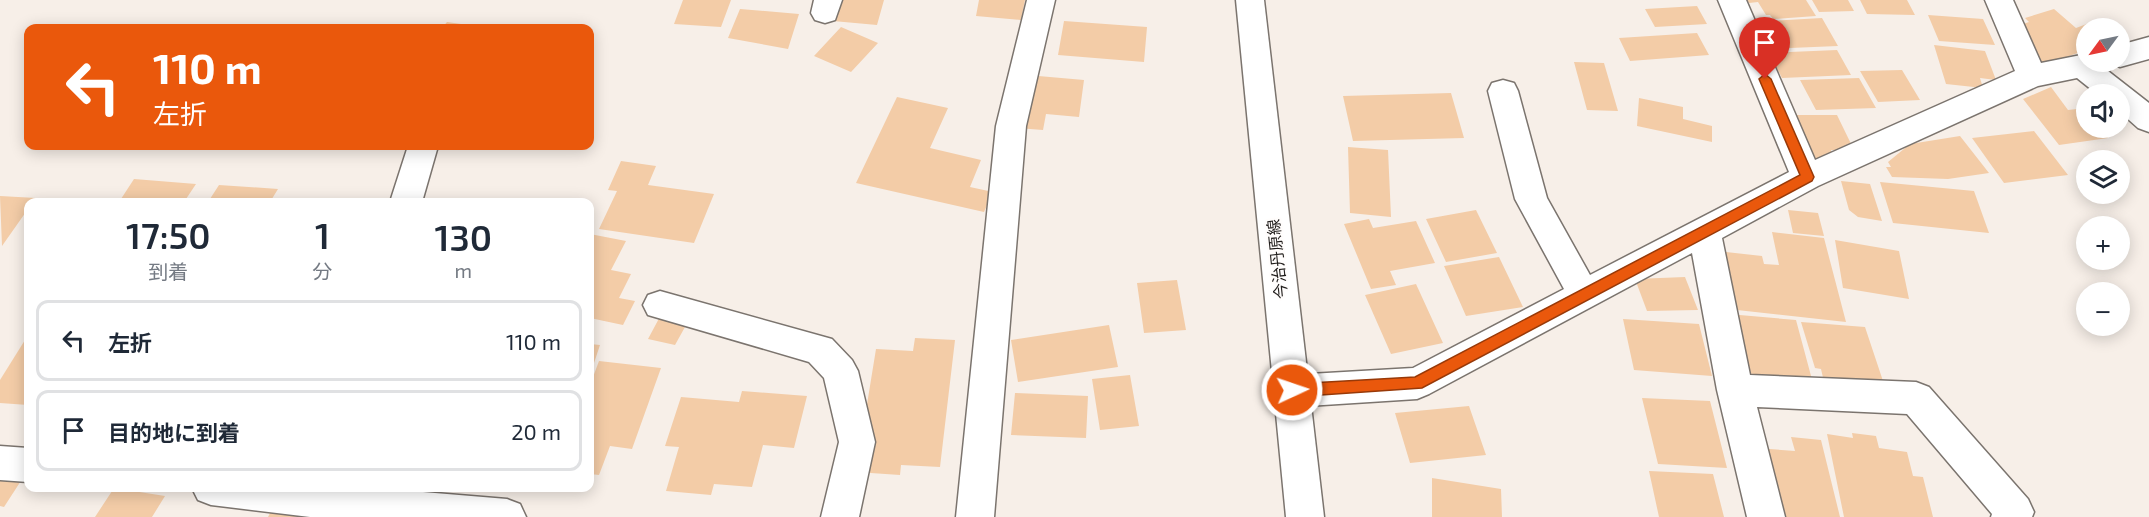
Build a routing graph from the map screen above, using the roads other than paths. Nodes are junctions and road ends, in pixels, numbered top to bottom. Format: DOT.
graph roads {
  1 [pos="1041,0"];
  2 [pos="1250,0"];
  3 [pos="1732,0"];
  4 [pos="1999,0"];
  5 [pos="2149,48"];
  6 [pos="2130,54"];
  7 [pos="2076,67"];
  8 [pos="2099,72"];
  9 [pos="2032,76"];
  10 [pos="2109,84"];
  11 [pos="1503,91"];
  12 [pos="2130,105"];
  13 [pos="2149,120"];
  14 [pos="422,150"];
  15 [pos="1807,177"];
  16 [pos="407,198"];
  17 [pos="1704,231"];
  18 [pos="1584,295"];
  19 [pos="660,305"];
  20 [pos="1292,390"];
  21 [pos="1735,390"];
  22 [pos="0,462"];
  23 [pos="24,465"];
  24 [pos="229,492"];
  25 [pos="260,499"];
  26 [pos="507,517"];
  27 [pos="840,517"];
  28 [pos="975,517"];
  29 [pos="1305,517"];
  30 [pos="1766,517"];
  31 [pos="2010,517"];
  1 -- 28 [label="street"];
  2 -- 20 [label="street, 今治丹原線"];
  3 -- 15 [label="street"];
  4 -- 9 [label="street"];
  5 -- 6 [label="street"];
  7 -- 9 [label="street"];
  8 -- 10 [label="street"];
  9 -- 15 [label="street"];
  11 -- 18 [label="street"];
  12 -- 13 [label="street"];
  14 -- 16 [label="street"];
  15 -- 17 [label="street"];
  17 -- 18 [label="street"];
  17 -- 21 [label="street"];
  18 -- 20 [label="street"];
  19 -- 27 [label="street"];
  20 -- 29 [label="street, 今治丹原線"];
  21 -- 30 [label="street"];
  21 -- 31 [label="street"];
  22 -- 23 [label="street"];
  24 -- 25 [label="street"];
  25 -- 26 [label="street"];
}
